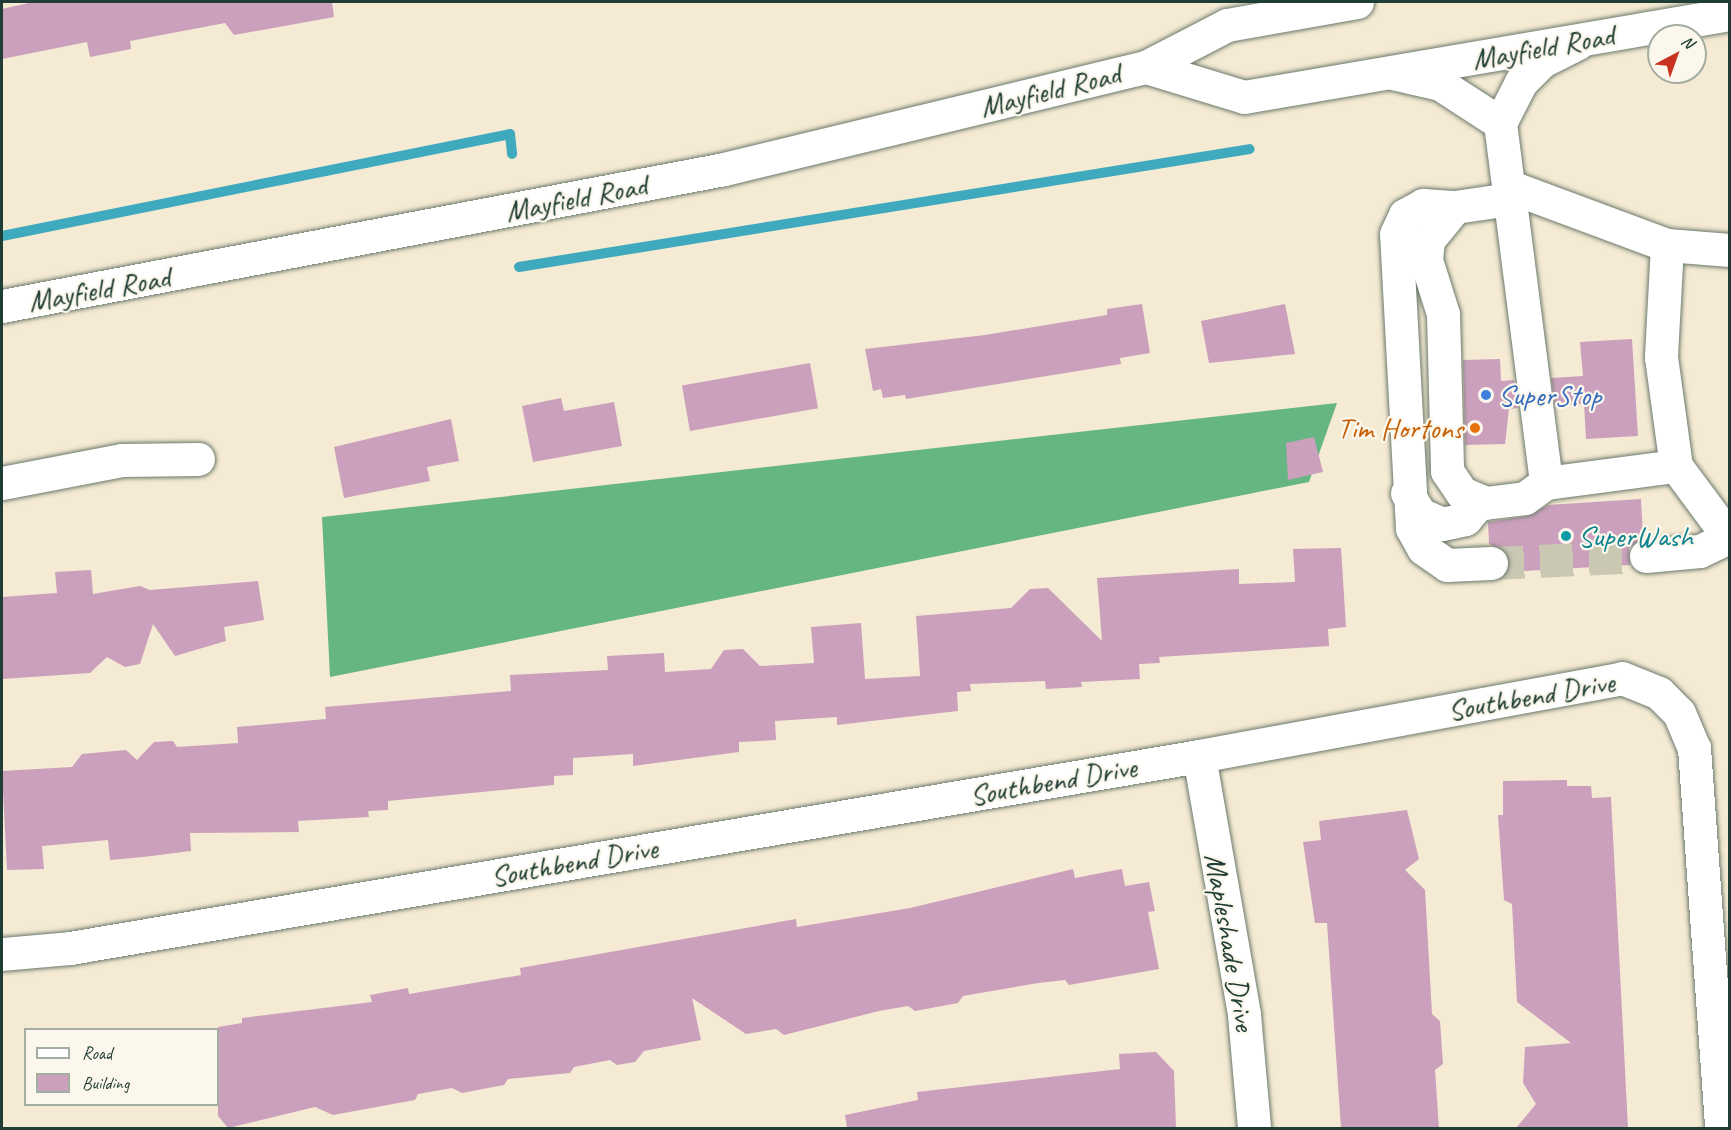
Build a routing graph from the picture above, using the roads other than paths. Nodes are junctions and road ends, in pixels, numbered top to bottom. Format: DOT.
graph roads {
  1 [pos="1357,2"];
  2 [pos="1730,14"];
  3 [pos="1580,42"];
  4 [pos="1146,67"];
  5 [pos="1392,73"];
  6 [pos="1500,123"];
  7 [pos="1509,192"];
  8 [pos="1455,207"];
  9 [pos="1667,245"];
  10 [pos="1730,250"];
  11 [pos="2,306"];
  12 [pos="198,459"];
  13 [pos="1676,465"];
  14 [pos="2,483"];
  15 [pos="1546,483"];
  16 [pos="1407,493"];
  17 [pos="1480,502"];
  18 [pos="1728,538"];
  19 [pos="1646,556"];
  20 [pos="1491,563"];
  21 [pos="1199,756"];
  22 [pos="2,954"];
  23 [pos="1254,1128"];
  24 [pos="1721,1128"];
  1 -- 4 [label="street, Mayfield Road"];
  2 -- 3 [label="street, Mayfield Road"];
  3 -- 5 [label="street, Mayfield Road"];
  3 -- 6 [label="street"];
  4 -- 5 [label="street, Mayfield Road"];
  4 -- 11 [label="street, Mayfield Road"];
  5 -- 6 [label="street"];
  6 -- 7 [label="street"];
  7 -- 8 [label="street"];
  7 -- 9 [label="street"];
  7 -- 15 [label="street"];
  8 -- 16 [label="street"];
  8 -- 17 [label="street"];
  9 -- 10 [label="street"];
  9 -- 13 [label="street"];
  12 -- 14 [label="street"];
  13 -- 15 [label="street"];
  13 -- 18 [label="street"];
  15 -- 17 [label="street"];
  16 -- 17 [label="street"];
  16 -- 20 [label="street"];
  18 -- 19 [label="street"];
  21 -- 22 [label="street, Southbend Drive"];
  21 -- 23 [label="street, Mapleshade Drive"];
  21 -- 24 [label="street, Southbend Drive"];
}
